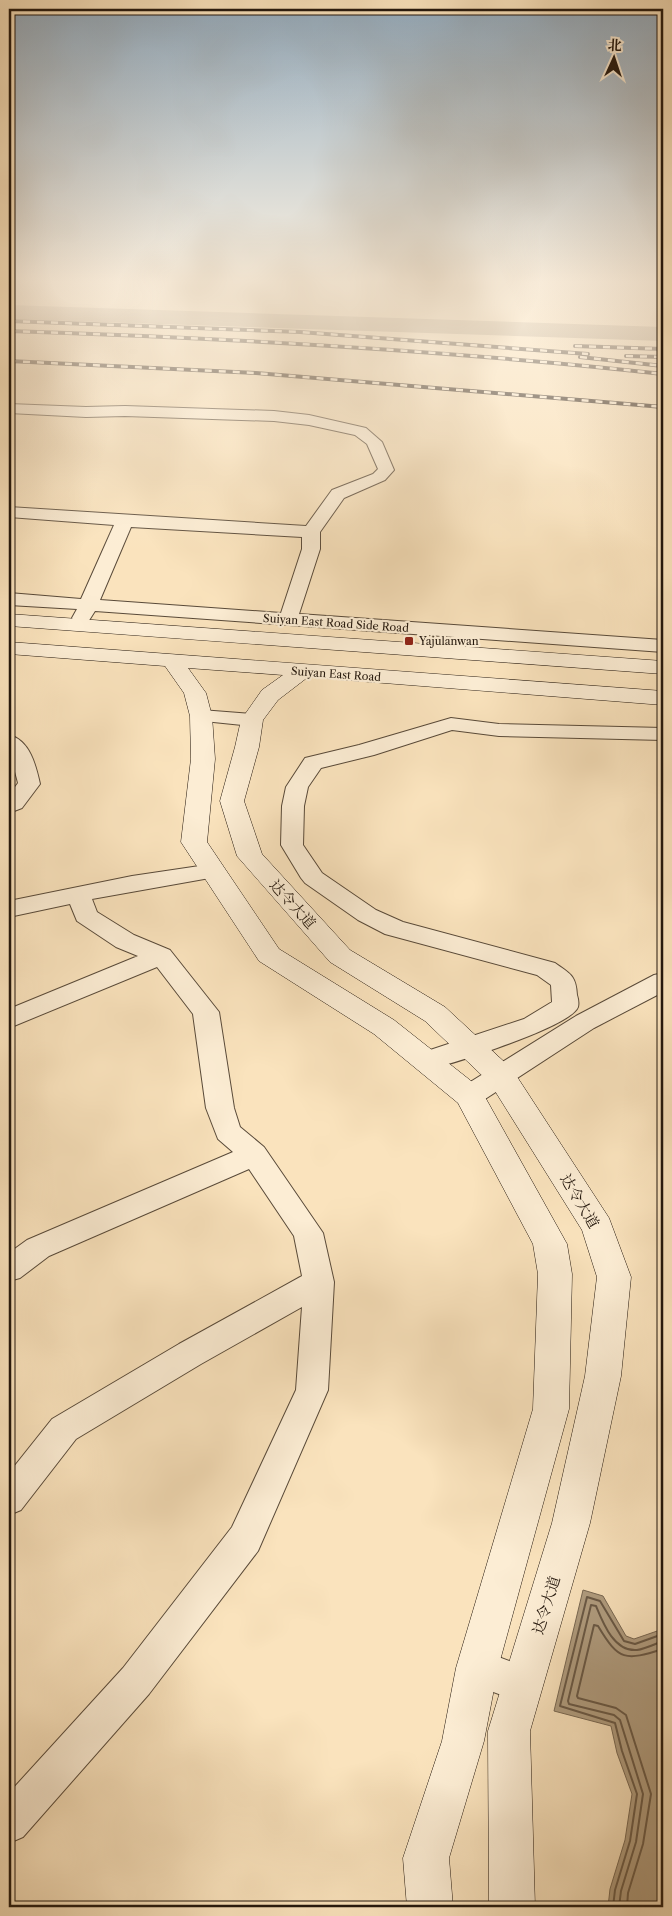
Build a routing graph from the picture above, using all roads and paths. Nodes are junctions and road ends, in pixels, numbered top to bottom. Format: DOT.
graph roads {
  1 [pos="9,408"];
  2 [pos="9,512"];
  3 [pos="125,521"];
  4 [pos="311,532"];
  5 [pos="9,599"];
  6 [pos="88,605"];
  7 [pos="288,619"];
  8 [pos="9,620"];
  9 [pos="74,625"];
  10 [pos="663,646"];
  11 [pos="9,648"];
  12 [pos="172,661"];
  13 [pos="663,668"];
  14 [pos="303,671"];
  15 [pos="663,698"];
  16 [pos="201,716"];
  17 [pos="252,720"];
  18 [pos="663,734"];
  19 [pos="9,741"];
  20 [pos="9,806"];
  21 [pos="213,870"];
  22 [pos="78,894"];
  23 [pos="9,908"];
  24 [pos="161,956"];
  25 [pos="663,981"];
  26 [pos="9,1019"];
  27 [pos="470,1047"];
  28 [pos="427,1061"];
  29 [pos="501,1076"];
  30 [pos="469,1096"];
  31 [pos="254,1154"];
  32 [pos="9,1269"];
  33 [pos="319,1282"];
  34 [pos="9,1498"];
  35 [pos="477,1668"];
  36 [pos="523,1684"];
  37 [pos="9,1823"];
  38 [pos="430,1907"];
  39 [pos="512,1907"];
  1 -- 4 [label="street"];
  2 -- 3 [label="street"];
  3 -- 4 [label="street"];
  3 -- 6 [label="street"];
  4 -- 7 [label="street"];
  5 -- 6 [label="street, Suiyan East Road Side Road"];
  6 -- 7 [label="street, Suiyan East Road Side Road"];
  6 -- 9 [label="street"];
  7 -- 10 [label="street, Suiyan East Road Side Road"];
  8 -- 9 [label="street"];
  9 -- 13 [label="street"];
  11 -- 12 [label="street, Suiyan East Road"];
  12 -- 14 [label="street, Suiyan East Road"];
  12 -- 16 [label="street"];
  14 -- 15 [label="street, Suiyan East Road"];
  14 -- 17 [label="street, 达令大道"];
  16 -- 17 [label="street"];
  16 -- 21 [label="street"];
  17 -- 27 [label="street, 达令大道"];
  18 -- 27 [label="street"];
  19 -- 20 [label="street"];
  21 -- 22 [label="street"];
  21 -- 28 [label="street"];
  22 -- 23 [label="street"];
  22 -- 24 [label="street"];
  24 -- 26 [label="street"];
  24 -- 31 [label="street"];
  25 -- 29 [label="street"];
  27 -- 28 [label="street"];
  27 -- 29 [label="street, 达令大道"];
  28 -- 30 [label="street"];
  29 -- 30 [label="street"];
  29 -- 36 [label="street, 达令大道"];
  30 -- 35 [label="street"];
  31 -- 32 [label="street"];
  31 -- 33 [label="street"];
  33 -- 34 [label="street"];
  33 -- 37 [label="street"];
  35 -- 36 [label="street"];
  35 -- 38 [label="street"];
  36 -- 39 [label="street, 达令大道"];
}
